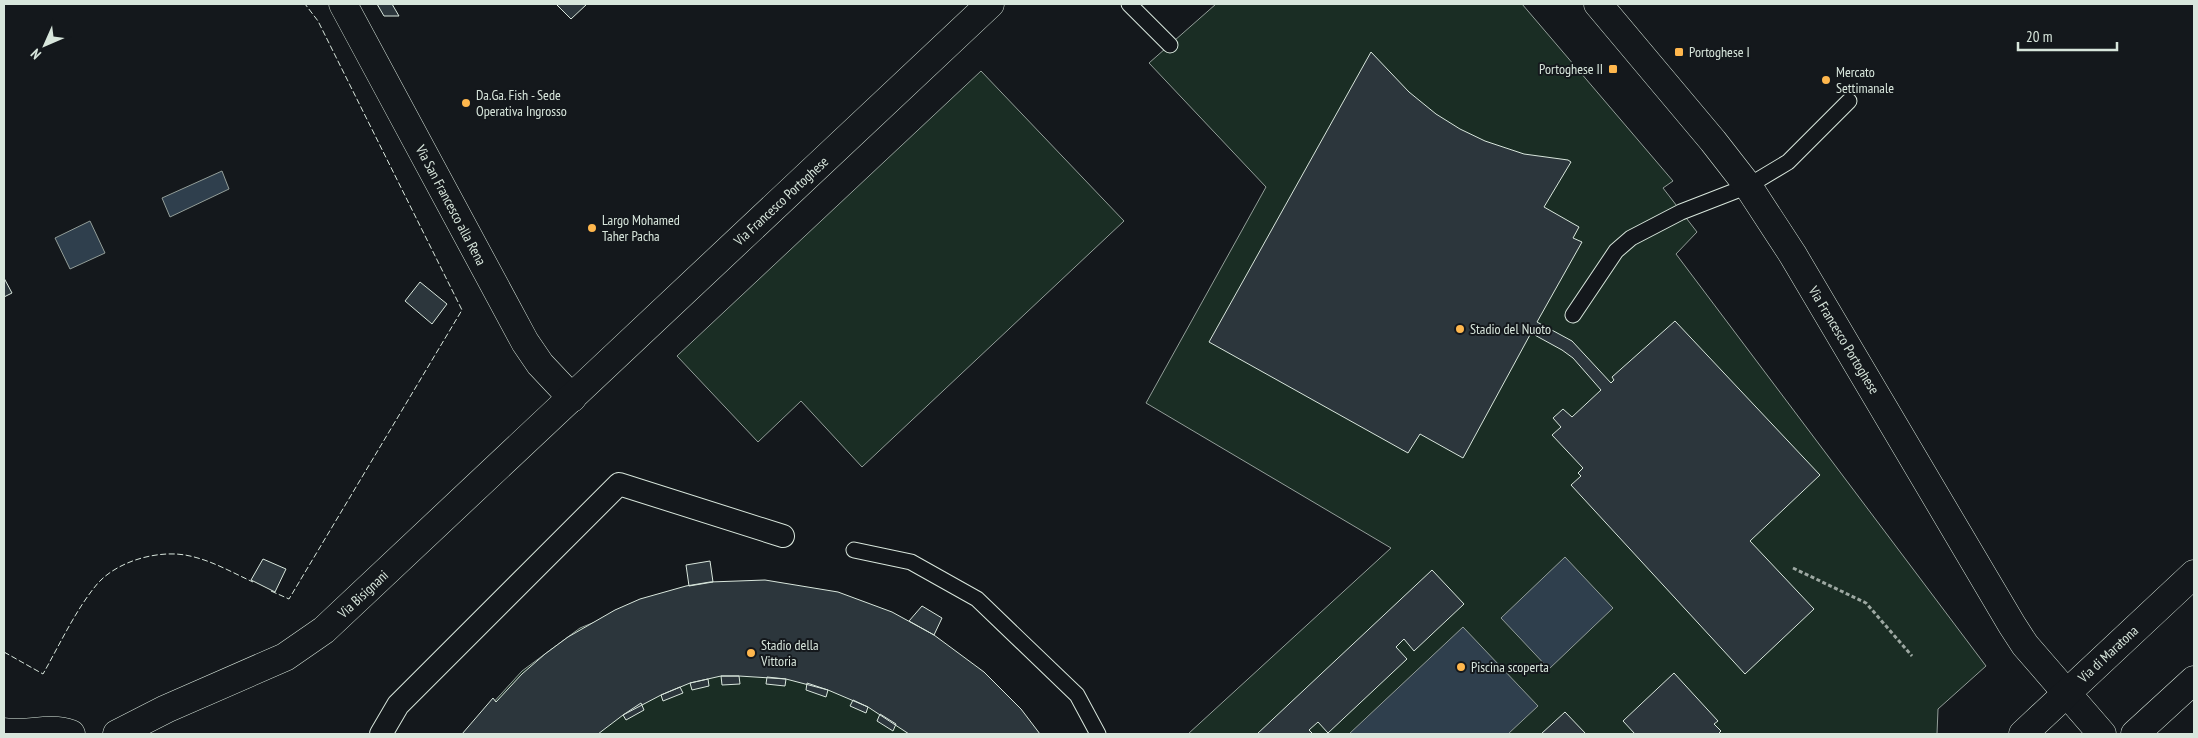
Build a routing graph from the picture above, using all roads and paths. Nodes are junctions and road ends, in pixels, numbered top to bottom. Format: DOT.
graph roads {
  1 [pos="343,4"];
  2 [pos="990,4"];
  3 [pos="1129,4"];
  4 [pos="1598,4"];
  5 [pos="1170,46"];
  6 [pos="1849,102"];
  7 [pos="1748,186"];
  8 [pos="1573,315"];
  9 [pos="572,398"];
  10 [pos="783,536"];
  11 [pos="854,550"];
  12 [pos="1793,568"];
  13 [pos="2194,574"];
  14 [pos="1912,656"];
  15 [pos="2194,680"];
  16 [pos="2066,693"];
  17 [pos="4,732"];
  18 [pos="22,734"];
  19 [pos="71,734"];
  20 [pos="117,734"];
  21 [pos="381,734"];
  22 [pos="1098,734"];
  23 [pos="2023,734"];
  24 [pos="2102,734"];
  25 [pos="2135,734"];
  1 -- 9 [label="street, Via San Francesco alla Rena"];
  2 -- 9 [label="street, Via Francesco Portoghese"];
  3 -- 5 [label="lane"];
  4 -- 7 [label="street, Via Francesco Portoghese"];
  6 -- 7 [label="lane"];
  7 -- 8 [label="lane"];
  7 -- 16 [label="street, Via Francesco Portoghese"];
  9 -- 20 [label="street, Via Bisignani"];
  10 -- 21 [label="street"];
  11 -- 22 [label="lane"];
  12 -- 14 [label="path"];
  13 -- 16 [label="street, Via di Maratona"];
  15 -- 25 [label="street"];
  16 -- 23 [label="street, Via di Maratona"];
  16 -- 24 [label="street, Via Francesco Portoghese"];
  17 -- 18 [label="street"];
  18 -- 19 [label="street"];
}
